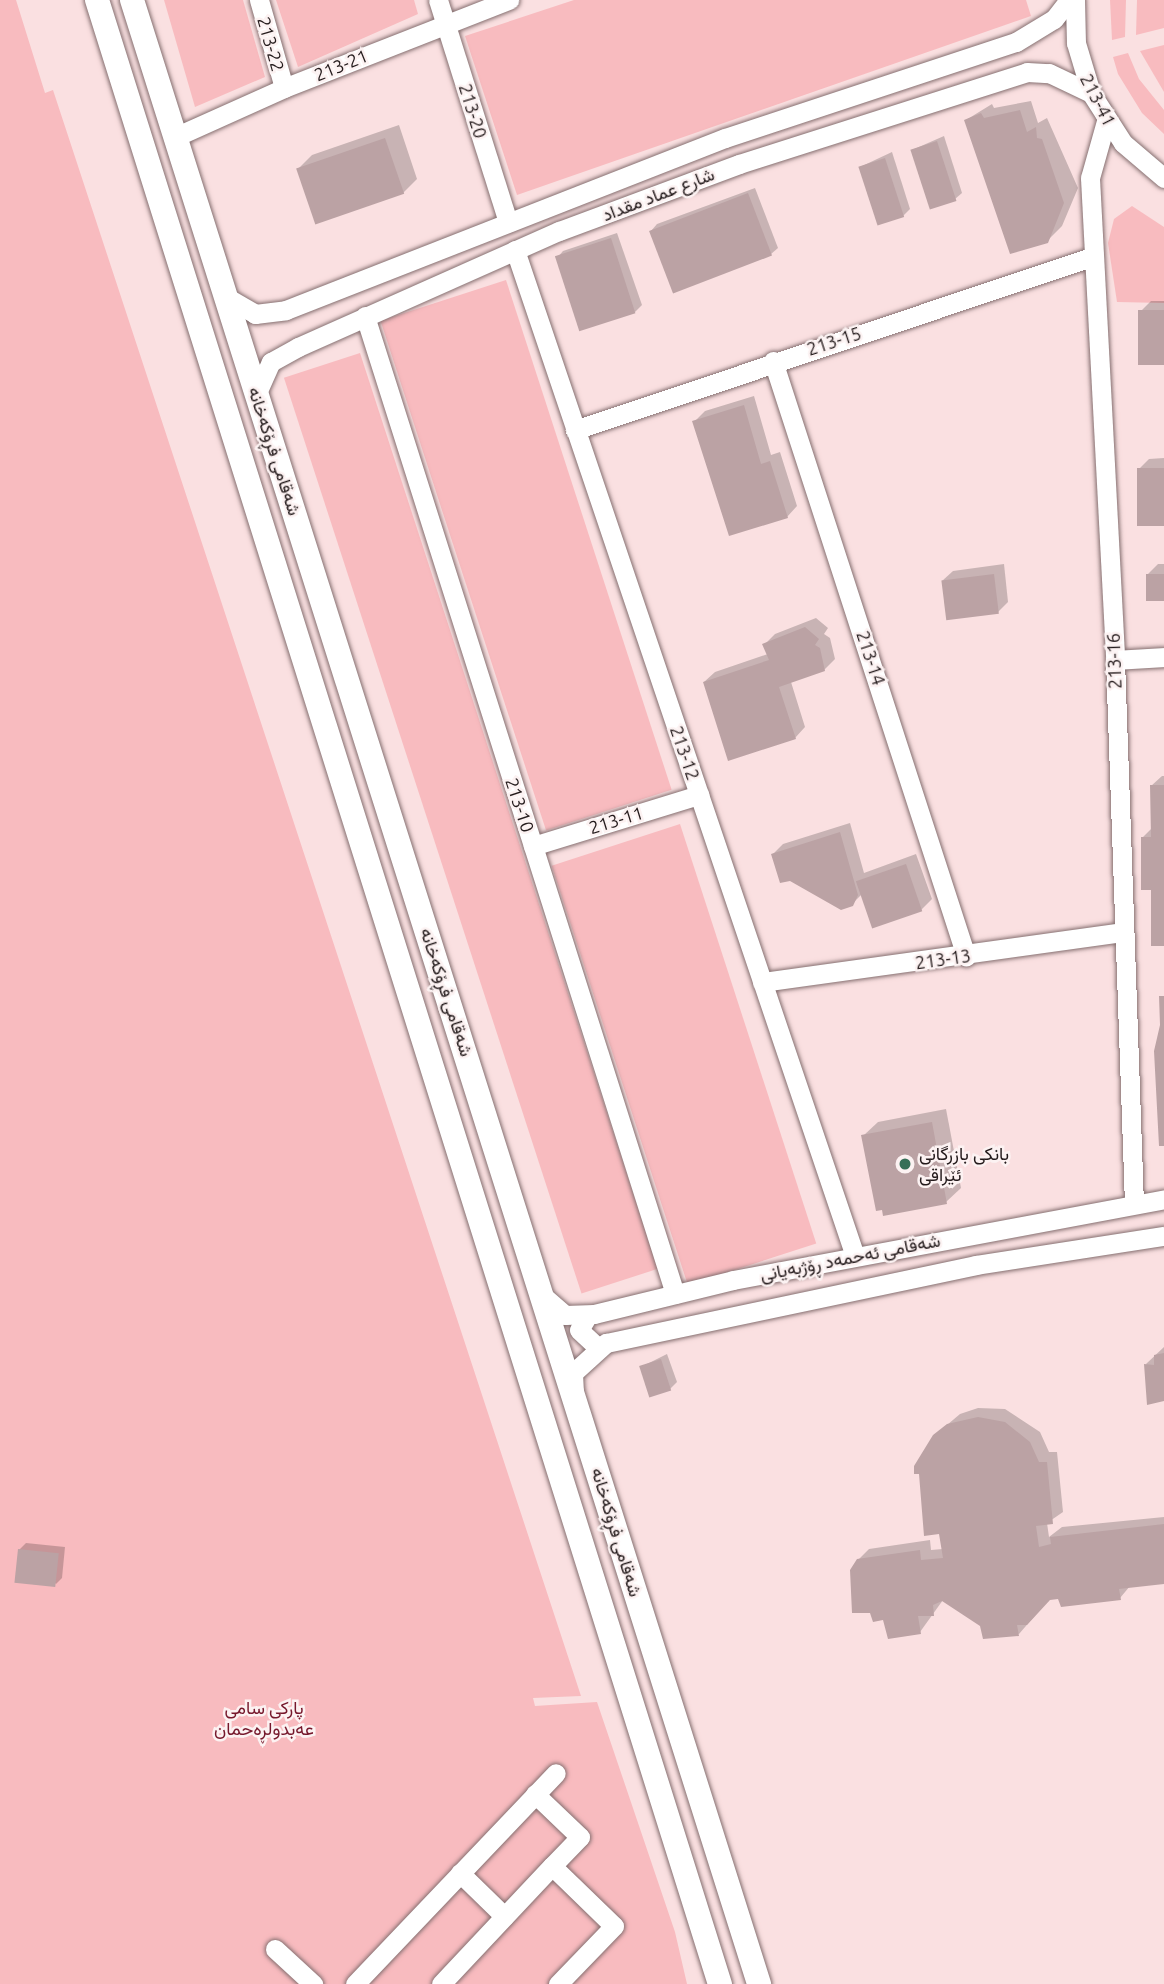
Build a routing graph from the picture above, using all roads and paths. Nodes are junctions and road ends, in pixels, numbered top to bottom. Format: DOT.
graph roads {
  1 [pos="97,0"];
  2 [pos="132,0"];
  3 [pos="258,0"];
  4 [pos="438,0"];
  5 [pos="509,0"];
  6 [pos="1069,0"];
  7 [pos="1075,0"];
  8 [pos="445,24"];
  9 [pos="285,88"];
  10 [pos="1091,93"];
  11 [pos="1106,121"];
  12 [pos="175,137"];
  13 [pos="1164,178"];
  14 [pos="508,222"];
  15 [pos="515,250"];
  16 [pos="1094,256"];
  17 [pos="226,297"];
  18 [pos="365,316"];
  19 [pos="773,361"];
  20 [pos="257,393"];
  21 [pos="575,430"];
  22 [pos="1164,657"];
  23 [pos="1115,660"];
  24 [pos="699,795"];
  25 [pos="533,846"];
  26 [pos="1122,932"];
  27 [pos="966,956"];
  28 [pos="762,982"];
  29 [pos="1164,1199"];
  30 [pos="1134,1203"];
  31 [pos="1008,1227"];
  32 [pos="1164,1236"];
  33 [pos="855,1256"];
  34 [pos="1014,1259"];
  35 [pos="676,1294"];
  36 [pos="543,1296"];
  37 [pos="587,1315"];
  38 [pos="597,1347"];
  39 [pos="574,1394"];
  40 [pos="556,1773"];
  41 [pos="536,1794"];
  42 [pos="552,1866"];
  43 [pos="460,1873"];
  44 [pos="504,1916"];
  45 [pos="275,1949"];
  46 [pos="359,1983"];
  47 [pos="313,1984"];
  48 [pos="440,1984"];
  49 [pos="558,1984"];
  50 [pos="720,1984"];
  51 [pos="759,1984"];
  1 -- 50 [label="main road, شەقامی فڕۆکەخانە"];
  2 -- 12 [label="main road, شەقامی فڕۆکەخانە"];
  3 -- 9 [label="street, 213-22"];
  4 -- 8 [label="street, 213-20"];
  5 -- 8 [label="street, 213-21"];
  6 -- 14 [label="street, شارع عماد مقداد"];
  7 -- 10 [label="street, 213-41"];
  8 -- 9 [label="street, 213-21"];
  8 -- 14 [label="street, 213-20"];
  9 -- 12 [label="street, 213-21"];
  10 -- 11 [label="street, 213-41"];
  10 -- 15 [label="street, شارع عماد مقداد"];
  11 -- 13 [label="street, 213-41"];
  11 -- 16 [label="street, 213-16"];
  12 -- 17 [label="main road, شەقامی فڕۆکەخانە"];
  14 -- 17 [label="street, شارع عماد مقداد"];
  15 -- 18 [label="street, شارع عماد مقداد"];
  15 -- 21 [label="street, 213-12"];
  16 -- 19 [label="street, 213-15"];
  16 -- 23 [label="street, 213-16"];
  17 -- 20 [label="main road, شەقامی فڕۆکەخانە"];
  18 -- 20 [label="street, شارع عماد مقداد"];
  18 -- 25 [label="street, 213-10"];
  19 -- 21 [label="street, 213-15"];
  19 -- 27 [label="street, 213-14"];
  20 -- 36 [label="main road, شەقامی فڕۆکەخانە"];
  21 -- 24 [label="street, 213-12"];
  22 -- 23 [label="street"];
  23 -- 26 [label="street, 213-16"];
  24 -- 25 [label="street, 213-11"];
  24 -- 28 [label="street, 213-12"];
  25 -- 35 [label="street, 213-10"];
  26 -- 27 [label="street, 213-13"];
  26 -- 30 [label="street, 213-16"];
  27 -- 28 [label="street, 213-13"];
  28 -- 33 [label="street, 213-12"];
  29 -- 30 [label="street, شەقامی ئەحمەد ڕۆژبەیانی"];
  30 -- 31 [label="street, شەقامی ئەحمەد ڕۆژبەیانی"];
  31 -- 33 [label="street, شەقامی ئەحمەد ڕۆژبەیانی"];
  31 -- 34 [label="street"];
  32 -- 34 [label="street, شەقامی ئەحمەد ڕۆژبەیانی"];
  33 -- 35 [label="street, شەقامی ئەحمەد ڕۆژبەیانی"];
  34 -- 38 [label="street, شەقامی ئەحمەد ڕۆژبەیانی"];
  35 -- 37 [label="street, شەقامی ئەحمەد ڕۆژبەیانی"];
  36 -- 37 [label="street, شەقامی ئەحمەد ڕۆژبەیانی"];
  36 -- 39 [label="main road, شەقامی فڕۆکەخانە"];
  37 -- 38 [label="street"];
  38 -- 39 [label="street"];
  39 -- 51 [label="main road, شەقامی فڕۆکەخانە"];
  40 -- 41 [label="street"];
  41 -- 42 [label="street"];
  41 -- 43 [label="street"];
  42 -- 44 [label="street"];
  42 -- 49 [label="street"];
  43 -- 44 [label="street"];
  43 -- 46 [label="street"];
  44 -- 48 [label="street"];
  45 -- 47 [label="street"];
}
